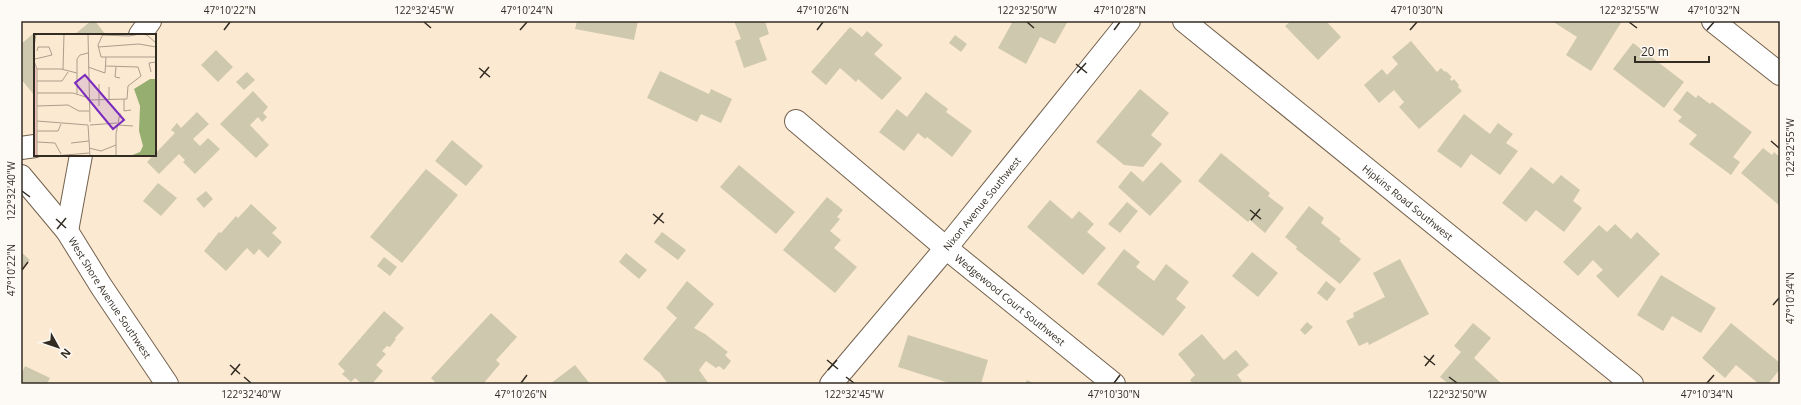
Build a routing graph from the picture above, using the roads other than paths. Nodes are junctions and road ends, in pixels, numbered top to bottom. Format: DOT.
graph roads {
  1 [pos="150,21"];
  2 [pos="1129,21"];
  3 [pos="1713,21"];
  4 [pos="1189,22"];
  5 [pos="141,34"];
  6 [pos="1780,74"];
  7 [pos="796,121"];
  8 [pos="34,146"];
  9 [pos="21,148"];
  10 [pos="81,156"];
  11 [pos="21,176"];
  12 [pos="68,231"];
  13 [pos="946,248"];
  14 [pos="167,384"];
  15 [pos="831,384"];
  16 [pos="1114,384"];
  17 [pos="1632,384"];
  1 -- 5 [label="street"];
  2 -- 13 [label="street, Nixon Avenue Southwest"];
  3 -- 6 [label="street"];
  4 -- 17 [label="street, Hipkins Road Southwest"];
  7 -- 13 [label="street, Wedgewood Court Southwest"];
  8 -- 9 [label="street"];
  10 -- 12 [label="street"];
  11 -- 12 [label="street, West Shore Avenue Southwest"];
  12 -- 14 [label="street, West Shore Avenue Southwest"];
  13 -- 15 [label="street, Nixon Avenue Southwest"];
  13 -- 16 [label="street, Wedgewood Court Southwest"];
}
